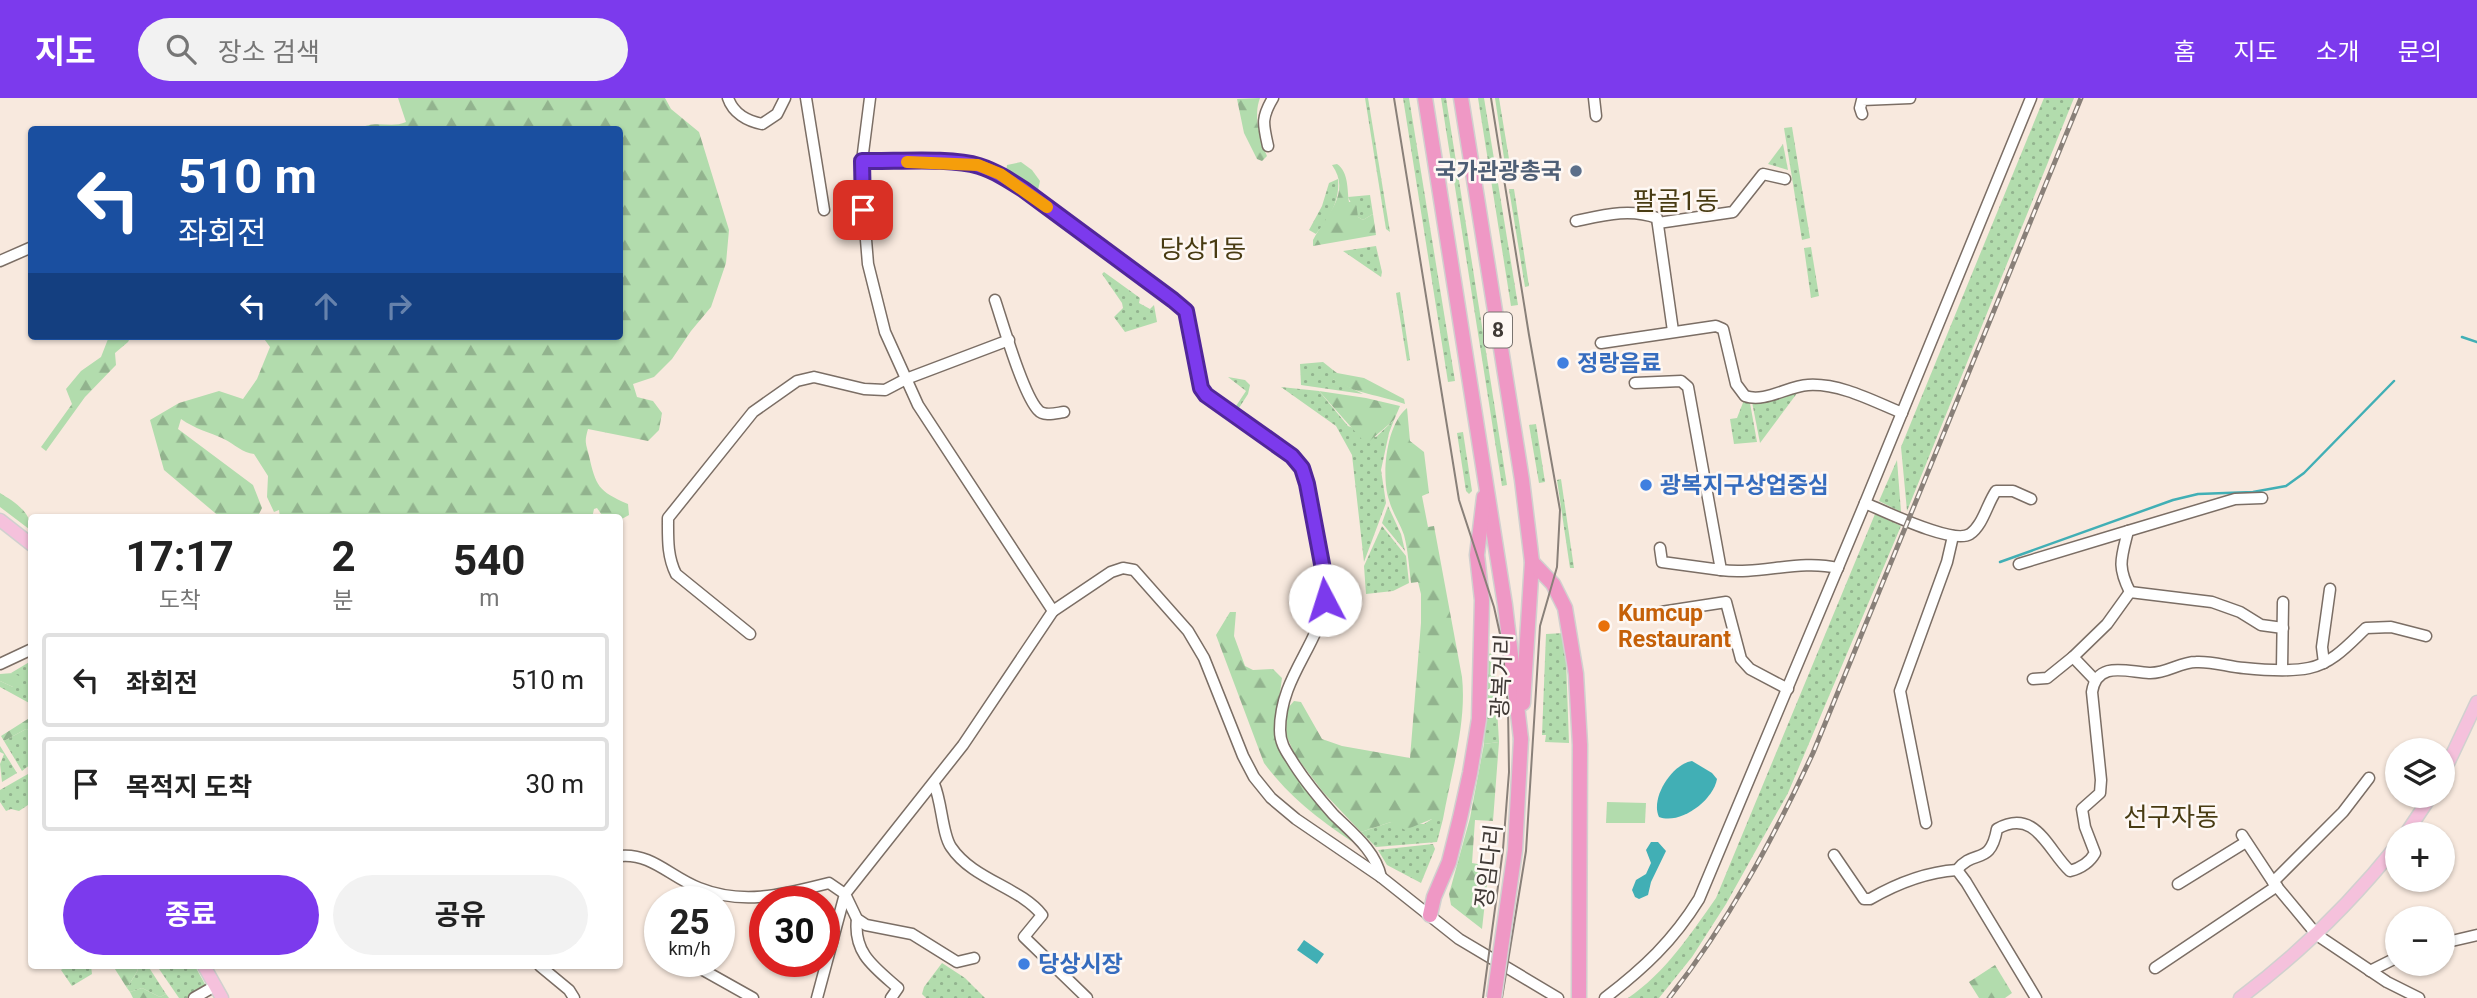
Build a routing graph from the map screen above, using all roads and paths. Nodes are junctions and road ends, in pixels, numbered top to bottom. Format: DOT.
graph roads {
  1 [pos="728,98"];
  2 [pos="785,98"];
  3 [pos="806,98"];
  4 [pos="870,98"];
  5 [pos="1273,98"];
  6 [pos="1425,98"];
  7 [pos="1461,98"];
  8 [pos="1594,98"];
  9 [pos="1910,98"];
  10 [pos="2031,98"];
  11 [pos="1862,114"];
  12 [pos="1596,116"];
  13 [pos="1268,146"];
  14 [pos="862,161"];
  15 [pos="1785,179"];
  16 [pos="824,210"];
  17 [pos="1576,221"];
  18 [pos="1658,223"];
  19 [pos="28,249"];
  20 [pos="0,261"];
  21 [pos="995,300"];
  22 [pos="1673,331"];
  23 [pos="1009,340"];
  24 [pos="1601,343"];
  25 [pos="906,379"];
  26 [pos="1635,383"];
  27 [pos="1064,412"];
  28 [pos="1902,413"];
  29 [pos="1486,485"];
  30 [pos="2262,498"];
  31 [pos="2031,499"];
  32 [pos="1865,503"];
  33 [pos="0,520"];
  34 [pos="2128,531"];
  35 [pos="1953,536"];
  36 [pos="28,542"];
  37 [pos="1660,548"];
  38 [pos="1532,562"];
  39 [pos="2019,564"];
  40 [pos="1838,568"];
  41 [pos="1721,569"];
  42 [pos="2330,589"];
  43 [pos="2130,592"];
  44 [pos="2283,602"];
  45 [pos="1054,611"];
  46 [pos="1661,612"];
  47 [pos="2283,628"];
  48 [pos="750,634"];
  49 [pos="2426,636"];
  50 [pos="28,651"];
  51 [pos="2073,657"];
  52 [pos="2324,663"];
  53 [pos="0,664"];
  54 [pos="2282,669"];
  55 [pos="2033,680"];
  56 [pos="2095,680"];
  57 [pos="1787,690"];
  58 [pos="2477,702"];
  59 [pos="1521,739"];
  60 [pos="2455,749"];
  61 [pos="2369,778"];
  62 [pos="934,784"];
  63 [pos="1926,823"];
  64 [pos="1834,855"];
  65 [pos="623,856"];
  66 [pos="2385,859"];
  67 [pos="1957,870"];
  68 [pos="1381,877"];
  69 [pos="2178,884"];
  70 [pos="2275,884"];
  71 [pos="845,894"];
  72 [pos="1430,915"];
  73 [pos="858,919"];
  74 [pos="2317,935"];
  75 [pos="2477,935"];
  76 [pos="2455,940"];
  77 [pos="974,958"];
  78 [pos="2385,964"];
  79 [pos="2155,968"];
  80 [pos="206,969"];
  81 [pos="544,969"];
  82 [pos="2370,971"];
  83 [pos="716,977"];
  84 [pos="218,992"];
  85 [pos="194,998"];
  86 [pos="574,998"];
  87 [pos="754,998"];
  88 [pos="817,998"];
  89 [pos="891,998"];
  90 [pos="1087,998"];
  91 [pos="1494,998"];
  92 [pos="1558,998"];
  93 [pos="1579,998"];
  94 [pos="1605,998"];
  95 [pos="2036,998"];
  96 [pos="2240,998"];
  97 [pos="2420,998"];
  1 -- 2 [label="street"];
  3 -- 16 [label="street"];
  4 -- 14 [label="street"];
  5 -- 13 [label="street"];
  6 -- 29 [label="highway, 광복거리 / 8"];
  7 -- 38 [label="highway, 광복거리 / 8"];
  8 -- 12 [label="street"];
  9 -- 11 [label="street"];
  10 -- 28 [label="street"];
  14 -- 25 [label="street"];
  14 -- 68 [label="street"];
  15 -- 18 [label="street"];
  17 -- 18 [label="street"];
  18 -- 22 [label="street"];
  19 -- 20 [label="street"];
  21 -- 23 [label="street"];
  22 -- 24 [label="street"];
  22 -- 28 [label="street"];
  23 -- 25 [label="street"];
  23 -- 27 [label="street"];
  25 -- 45 [label="street"];
  25 -- 48 [label="street"];
  26 -- 41 [label="street"];
  28 -- 32 [label="street"];
  29 -- 59 [label="highway, 광복거리 / 8"];
  29 -- 72 [label="highway"];
  30 -- 34 [label="street"];
  31 -- 35 [label="street"];
  32 -- 35 [label="street"];
  32 -- 40 [label="street"];
  33 -- 36 [label="main road"];
  34 -- 39 [label="street"];
  34 -- 43 [label="street"];
  35 -- 63 [label="street"];
  37 -- 41 [label="street"];
  38 -- 59 [label="highway, 광복거리 / 8"];
  38 -- 93 [label="highway"];
  40 -- 41 [label="street"];
  40 -- 57 [label="street"];
  42 -- 52 [label="street"];
  43 -- 47 [label="street"];
  43 -- 51 [label="street"];
  44 -- 47 [label="street"];
  45 -- 62 [label="street"];
  45 -- 68 [label="street"];
  46 -- 57 [label="street"];
  47 -- 54 [label="street"];
  49 -- 52 [label="street"];
  50 -- 53 [label="street"];
  51 -- 55 [label="street"];
  51 -- 56 [label="street"];
  52 -- 54 [label="street"];
  54 -- 56 [label="street"];
  56 -- 67 [label="street"];
  57 -- 94 [label="street"];
  58 -- 60 [label="main road"];
  59 -- 91 [label="highway, 정임다리 / 8, bridge"];
  61 -- 70 [label="street"];
  62 -- 71 [label="street"];
  62 -- 90 [label="street"];
  64 -- 67 [label="street"];
  65 -- 71 [label="street"];
  66 -- 74 [label="main road"];
  67 -- 95 [label="street"];
  68 -- 72 [label="street"];
  69 -- 70 [label="street"];
  70 -- 74 [label="street"];
  70 -- 79 [label="street"];
  71 -- 73 [label="street"];
  71 -- 88 [label="street"];
  72 -- 92 [label="street"];
  73 -- 77 [label="street"];
  73 -- 89 [label="street"];
  74 -- 82 [label="street"];
  74 -- 96 [label="main road"];
  75 -- 76 [label="street"];
  78 -- 82 [label="street"];
  80 -- 84 [label="main road"];
  81 -- 86 [label="street"];
  82 -- 97 [label="street"];
  83 -- 87 [label="street"];
  84 -- 85 [label="street"];
}
